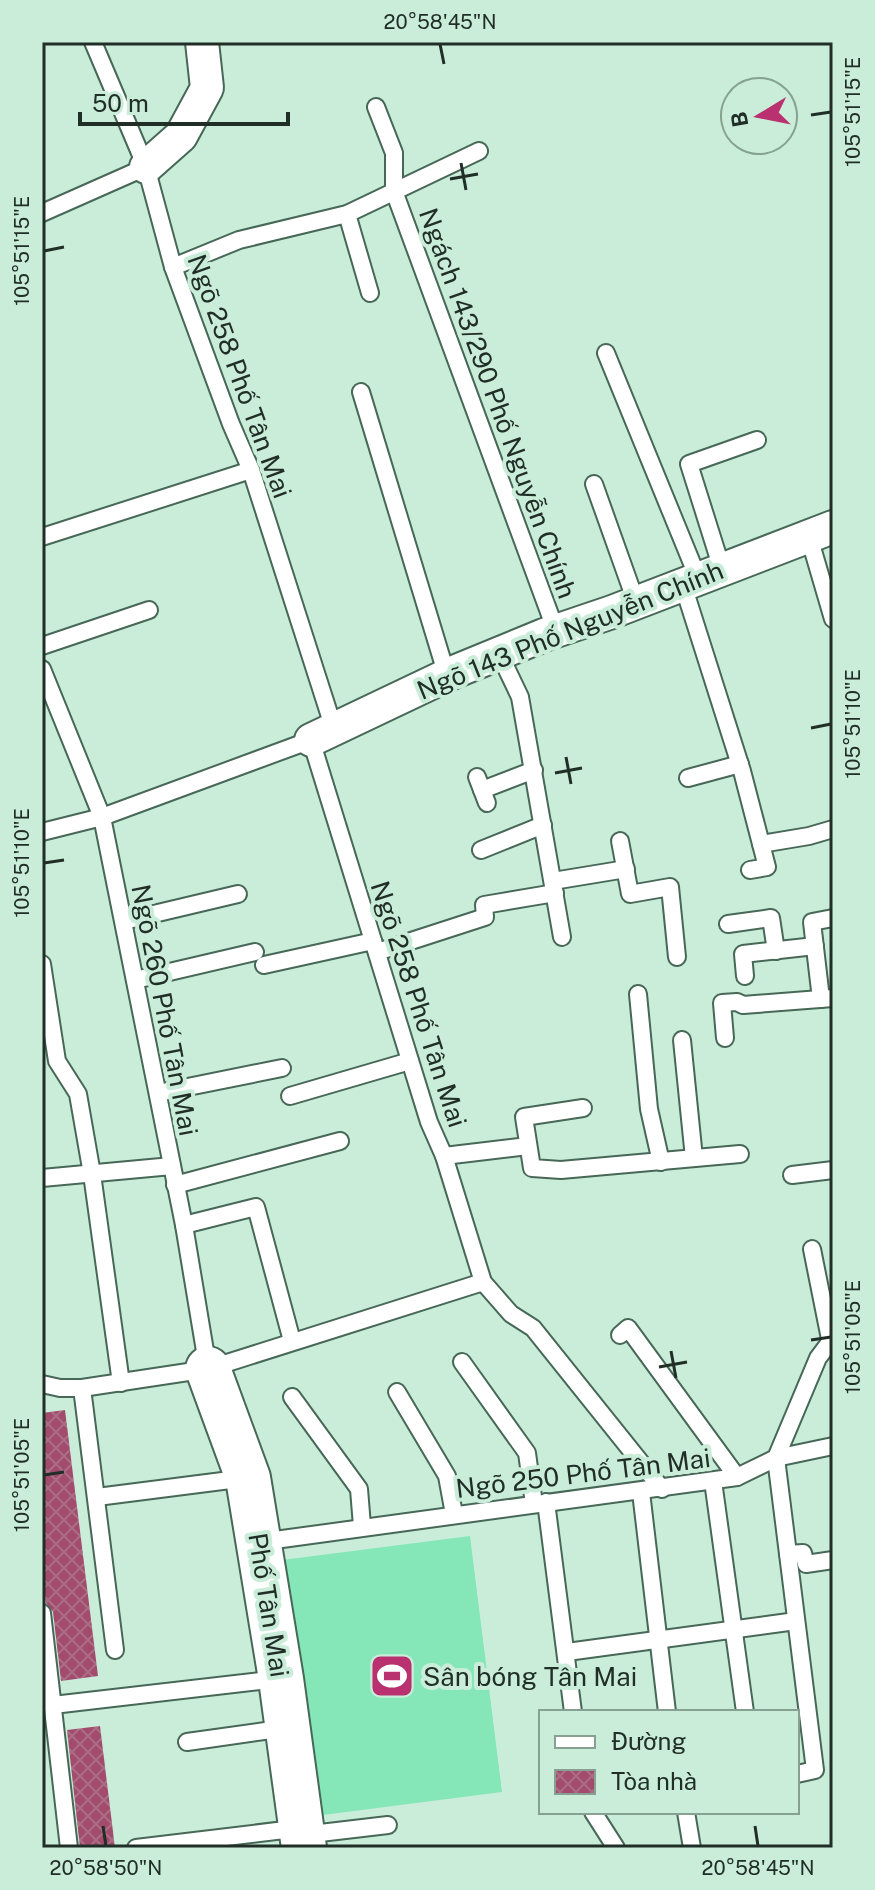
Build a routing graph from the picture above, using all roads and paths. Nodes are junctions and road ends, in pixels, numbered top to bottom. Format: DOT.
graph roads {
  1 [pos="93,42"];
  2 [pos="202,42"];
  3 [pos="376,107"];
  4 [pos="479,151"];
  5 [pos="146,167"];
  6 [pos="394,191"];
  7 [pos="42,213"];
  8 [pos="347,214"];
  9 [pos="173,267"];
  10 [pos="370,293"];
  11 [pos="606,353"];
  12 [pos="361,392"];
  13 [pos="757,440"];
  14 [pos="251,470"];
  15 [pos="594,484"];
  16 [pos="821,532"];
  17 [pos="42,537"];
  18 [pos="701,577"];
  19 [pos="636,602"];
  20 [pos="149,610"];
  21 [pos="833,619"];
  22 [pos="556,631"];
  23 [pos="42,646"];
  24 [pos="499,653"];
  25 [pos="42,669"];
  26 [pos="447,676"];
  27 [pos="322,735"];
  28 [pos="740,764"];
  29 [pos="534,770"];
  30 [pos="688,778"];
  31 [pos="482,790"];
  32 [pos="102,817"];
  33 [pos="543,825"];
  34 [pos="833,829"];
  35 [pos="42,832"];
  36 [pos="620,841"];
  37 [pos="761,844"];
  38 [pos="481,850"];
  39 [pos="626,869"];
  40 [pos="750,870"];
  41 [pos="554,887"];
  42 [pos="238,894"];
  43 [pos="833,918"];
  44 [pos="124,921"];
  45 [pos="728,924"];
  46 [pos="562,937"];
  47 [pos="815,946"];
  48 [pos="375,947"];
  49 [pos="776,951"];
  50 [pos="677,957"];
  51 [pos="42,964"];
  52 [pos="745,976"];
  53 [pos="135,980"];
  54 [pos="43,983"];
  55 [pos="638,994"];
  56 [pos="827,999"];
  57 [pos="725,1038"];
  58 [pos="682,1040"];
  59 [pos="410,1061"];
  60 [pos="282,1068"];
  61 [pos="158,1093"];
  62 [pos="290,1096"];
  63 [pos="583,1108"];
  64 [pos="340,1141"];
  65 [pos="528,1146"];
  66 [pos="740,1154"];
  67 [pos="444,1156"];
  68 [pos="694,1158"];
  69 [pos="661,1162"];
  70 [pos="172,1166"];
  71 [pos="833,1170"];
  72 [pos="92,1174"];
  73 [pos="792,1175"];
  74 [pos="42,1178"];
  75 [pos="175,1185"];
  76 [pos="184,1225"];
  77 [pos="812,1249"];
  78 [pos="483,1282"];
  79 [pos="620,1335"];
  80 [pos="832,1339"];
  81 [pos="292,1341"];
  82 [pos="462,1362"];
  83 [pos="208,1369"];
  84 [pos="121,1383"];
  85 [pos="42,1384"];
  86 [pos="82,1388"];
  87 [pos="397,1392"];
  88 [pos="292,1397"];
  89 [pos="833,1446"];
  90 [pos="776,1458"];
  91 [pos="737,1477"];
  92 [pos="248,1478"];
  93 [pos="713,1481"];
  94 [pos="662,1489"];
  95 [pos="641,1492"];
  96 [pos="97,1497"];
  97 [pos="540,1503"];
  98 [pos="454,1514"];
  99 [pos="362,1526"];
  100 [pos="260,1542"];
  101 [pos="788,1554"];
  102 [pos="833,1560"];
  103 [pos="42,1613"];
  104 [pos="796,1621"];
  105 [pos="734,1630"];
  106 [pos="658,1640"];
  107 [pos="115,1650"];
  108 [pos="567,1652"];
  109 [pos="281,1679"];
  110 [pos="53,1705"];
  111 [pos="573,1710"];
  112 [pos="667,1710"];
  113 [pos="745,1710"];
  114 [pos="288,1728"];
  115 [pos="187,1742"];
  116 [pos="799,1774"];
  117 [pos="594,1814"];
  118 [pos="686,1814"];
  119 [pos="388,1825"];
  120 [pos="302,1837"];
  121 [pos="69,1848"];
  122 [pos="136,1848"];
  123 [pos="616,1848"];
  124 [pos="692,1848"];
  1 -- 5 [label="lane, Ngõ 258 Phố Tân Mai"];
  2 -- 5 [label="street"];
  3 -- 6 [label="lane, Ngách 143/290 Phố Nguyễn Chính"];
  4 -- 6 [label="lane, Ngách 143/290 Phố Nguyễn Chính"];
  5 -- 7 [label="lane"];
  5 -- 9 [label="lane, Ngõ 258 Phố Tân Mai"];
  6 -- 8 [label="lane, Ngách 143/290 Phố Nguyễn Chính"];
  6 -- 22 [label="lane, Ngách 143/290 Phố Nguyễn Chính"];
  8 -- 9 [label="lane, Ngách 143/290 Phố Nguyễn Chính"];
  8 -- 10 [label="lane"];
  9 -- 14 [label="lane, Ngõ 258 Phố Tân Mai"];
  11 -- 18 [label="lane"];
  12 -- 26 [label="lane"];
  13 -- 18 [label="lane"];
  14 -- 17 [label="lane"];
  14 -- 27 [label="lane, Ngõ 258 Phố Tân Mai"];
  15 -- 19 [label="lane"];
  16 -- 18 [label="street, Ngõ 143 Phố Nguyễn Chính"];
  16 -- 21 [label="lane"];
  18 -- 19 [label="street, Ngõ 143 Phố Nguyễn Chính"];
  18 -- 28 [label="lane"];
  19 -- 22 [label="street, Ngõ 143 Phố Nguyễn Chính"];
  20 -- 23 [label="lane"];
  22 -- 24 [label="street, Ngõ 143 Phố Nguyễn Chính"];
  24 -- 26 [label="street, Ngõ 143 Phố Nguyễn Chính"];
  24 -- 29 [label="lane"];
  25 -- 32 [label="lane, Ngõ 260 Phố Tân Mai"];
  26 -- 27 [label="street, Ngõ 143 Phố Nguyễn Chính"];
  27 -- 32 [label="lane"];
  27 -- 48 [label="lane, Ngõ 258 Phố Tân Mai"];
  28 -- 30 [label="lane"];
  28 -- 37 [label="lane"];
  29 -- 31 [label="lane"];
  29 -- 33 [label="lane"];
  32 -- 35 [label="lane"];
  32 -- 44 [label="lane, Ngõ 260 Phố Tân Mai"];
  33 -- 38 [label="lane"];
  33 -- 41 [label="lane"];
  34 -- 37 [label="lane"];
  36 -- 39 [label="lane"];
  37 -- 40 [label="lane"];
  39 -- 41 [label="lane"];
  39 -- 50 [label="lane"];
  41 -- 46 [label="lane"];
  41 -- 48 [label="lane"];
  42 -- 44 [label="lane"];
  43 -- 47 [label="lane"];
  44 -- 53 [label="lane, Ngõ 260 Phố Tân Mai"];
  45 -- 49 [label="lane"];
  47 -- 49 [label="lane"];
  47 -- 56 [label="lane"];
  48 -- 53 [label="lane"];
  48 -- 59 [label="lane, Ngõ 258 Phố Tân Mai"];
  49 -- 52 [label="lane"];
  51 -- 54 [label="lane"];
  53 -- 61 [label="lane, Ngõ 260 Phố Tân Mai"];
  54 -- 72 [label="lane"];
  55 -- 69 [label="lane"];
  56 -- 57 [label="lane"];
  58 -- 68 [label="lane"];
  59 -- 62 [label="lane"];
  59 -- 67 [label="lane, Ngõ 258 Phố Tân Mai"];
  60 -- 61 [label="lane"];
  61 -- 70 [label="lane, Ngõ 260 Phố Tân Mai"];
  63 -- 65 [label="lane"];
  64 -- 75 [label="lane"];
  65 -- 67 [label="lane"];
  65 -- 69 [label="lane"];
  66 -- 68 [label="lane"];
  67 -- 78 [label="lane, Ngõ 258 Phố Tân Mai"];
  68 -- 69 [label="lane"];
  70 -- 72 [label="lane"];
  70 -- 75 [label="lane, Ngõ 260 Phố Tân Mai"];
  71 -- 73 [label="lane"];
  72 -- 74 [label="lane"];
  72 -- 84 [label="lane"];
  75 -- 76 [label="lane, Ngõ 260 Phố Tân Mai"];
  76 -- 81 [label="lane"];
  76 -- 83 [label="lane, Ngõ 260 Phố Tân Mai"];
  77 -- 80 [label="lane"];
  78 -- 81 [label="lane"];
  78 -- 94 [label="lane, Ngõ 258 Phố Tân Mai"];
  79 -- 91 [label="lane"];
  80 -- 90 [label="lane"];
  81 -- 83 [label="lane"];
  82 -- 97 [label="lane"];
  83 -- 84 [label="lane"];
  83 -- 92 [label="street, Phố Tân Mai"];
  84 -- 86 [label="lane"];
  85 -- 86 [label="lane"];
  86 -- 96 [label="lane"];
  87 -- 98 [label="lane"];
  88 -- 99 [label="lane"];
  89 -- 90 [label="lane, Ngõ 250 Phố Tân Mai"];
  90 -- 91 [label="lane, Ngõ 250 Phố Tân Mai"];
  90 -- 101 [label="lane"];
  91 -- 93 [label="lane, Ngõ 250 Phố Tân Mai"];
  92 -- 96 [label="lane"];
  92 -- 100 [label="street, Phố Tân Mai"];
  93 -- 94 [label="lane, Ngõ 250 Phố Tân Mai"];
  93 -- 105 [label="lane"];
  94 -- 95 [label="lane, Ngõ 250 Phố Tân Mai"];
  95 -- 97 [label="lane, Ngõ 250 Phố Tân Mai"];
  95 -- 106 [label="lane"];
  96 -- 107 [label="lane"];
  97 -- 98 [label="lane, Ngõ 250 Phố Tân Mai"];
  97 -- 108 [label="lane"];
  98 -- 99 [label="lane, Ngõ 250 Phố Tân Mai"];
  99 -- 100 [label="lane, Ngõ 250 Phố Tân Mai"];
  100 -- 109 [label="street, Phố Tân Mai"];
  101 -- 102 [label="lane"];
  101 -- 104 [label="lane"];
  103 -- 110 [label="lane"];
  104 -- 105 [label="lane"];
  104 -- 116 [label="lane"];
  105 -- 106 [label="lane"];
  105 -- 113 [label="lane"];
  106 -- 108 [label="lane"];
  106 -- 112 [label="lane"];
  108 -- 111 [label="lane"];
  109 -- 110 [label="lane"];
  109 -- 114 [label="street, Phố Tân Mai"];
  110 -- 121 [label="lane"];
  114 -- 115 [label="lane"];
  114 -- 120 [label="street, Phố Tân Mai"];
  117 -- 123 [label="lane"];
  118 -- 124 [label="lane"];
  119 -- 120 [label="lane"];
  120 -- 122 [label="lane"];
}
